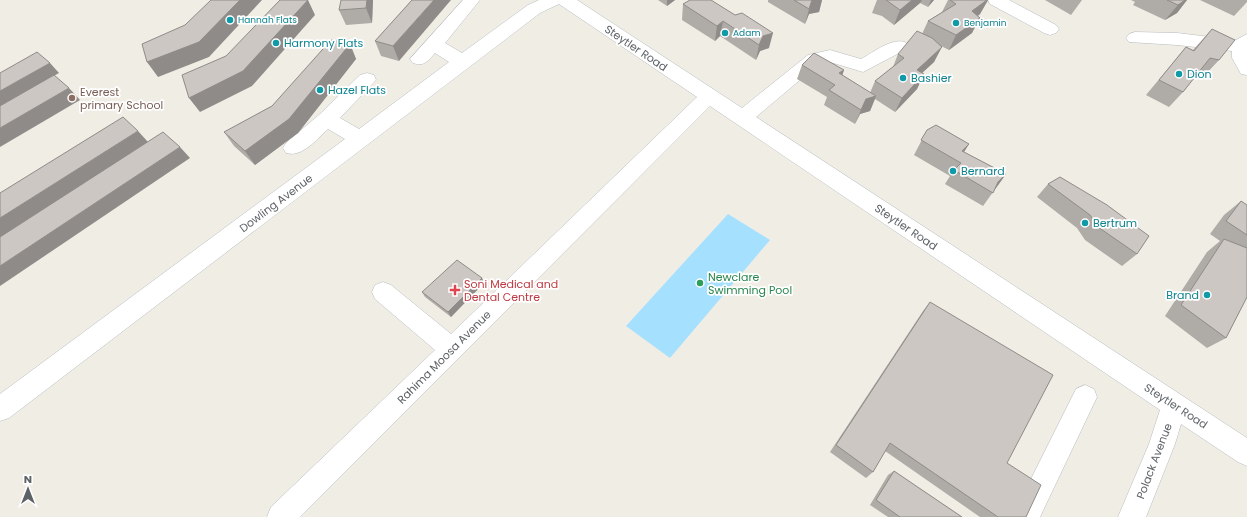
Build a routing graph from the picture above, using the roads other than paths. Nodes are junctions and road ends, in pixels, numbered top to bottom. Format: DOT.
graph roads {
  1 [pos="472,0"];
  2 [pos="554,0"];
  3 [pos="565,0"];
  4 [pos="996,0"];
  5 [pos="1050,29"];
  6 [pos="1135,38"];
  7 [pos="1244,43"];
  8 [pos="434,44"];
  9 [pos="899,46"];
  10 [pos="419,59"];
  11 [pos="462,62"];
  12 [pos="1247,70"];
  13 [pos="366,80"];
  14 [pos="709,96"];
  15 [pos="742,118"];
  16 [pos="328,119"];
  17 [pos="360,139"];
  18 [pos="293,148"];
  19 [pos="383,292"];
  20 [pos="451,349"];
  21 [pos="1085,397"];
  22 [pos="1174,405"];
  23 [pos="0,409"];
  24 [pos="1247,454"];
  25 [pos="281,517"];
  26 [pos="1026,517"];
  27 [pos="1132,517"];
  1 -- 8 [label="street"];
  2 -- 11 [label="street, Dowling Avenue"];
  3 -- 14 [label="street, Steytler Road"];
  4 -- 5 [label="street"];
  6 -- 7 [label="street"];
  7 -- 12 [label="street"];
  8 -- 10 [label="street"];
  8 -- 11 [label="street"];
  9 -- 15 [label="street"];
  11 -- 17 [label="street, Dowling Avenue"];
  13 -- 16 [label="street"];
  14 -- 15 [label="street, Steytler Road"];
  14 -- 20 [label="street, Rahima Moosa Avenue"];
  15 -- 22 [label="street, Steytler Road"];
  16 -- 17 [label="street"];
  16 -- 18 [label="street"];
  17 -- 23 [label="street, Dowling Avenue"];
  19 -- 20 [label="street"];
  20 -- 25 [label="street, Rahima Moosa Avenue"];
  21 -- 26 [label="street"];
  22 -- 24 [label="street, Steytler Road"];
  22 -- 27 [label="street, Polack Avenue"];
}
